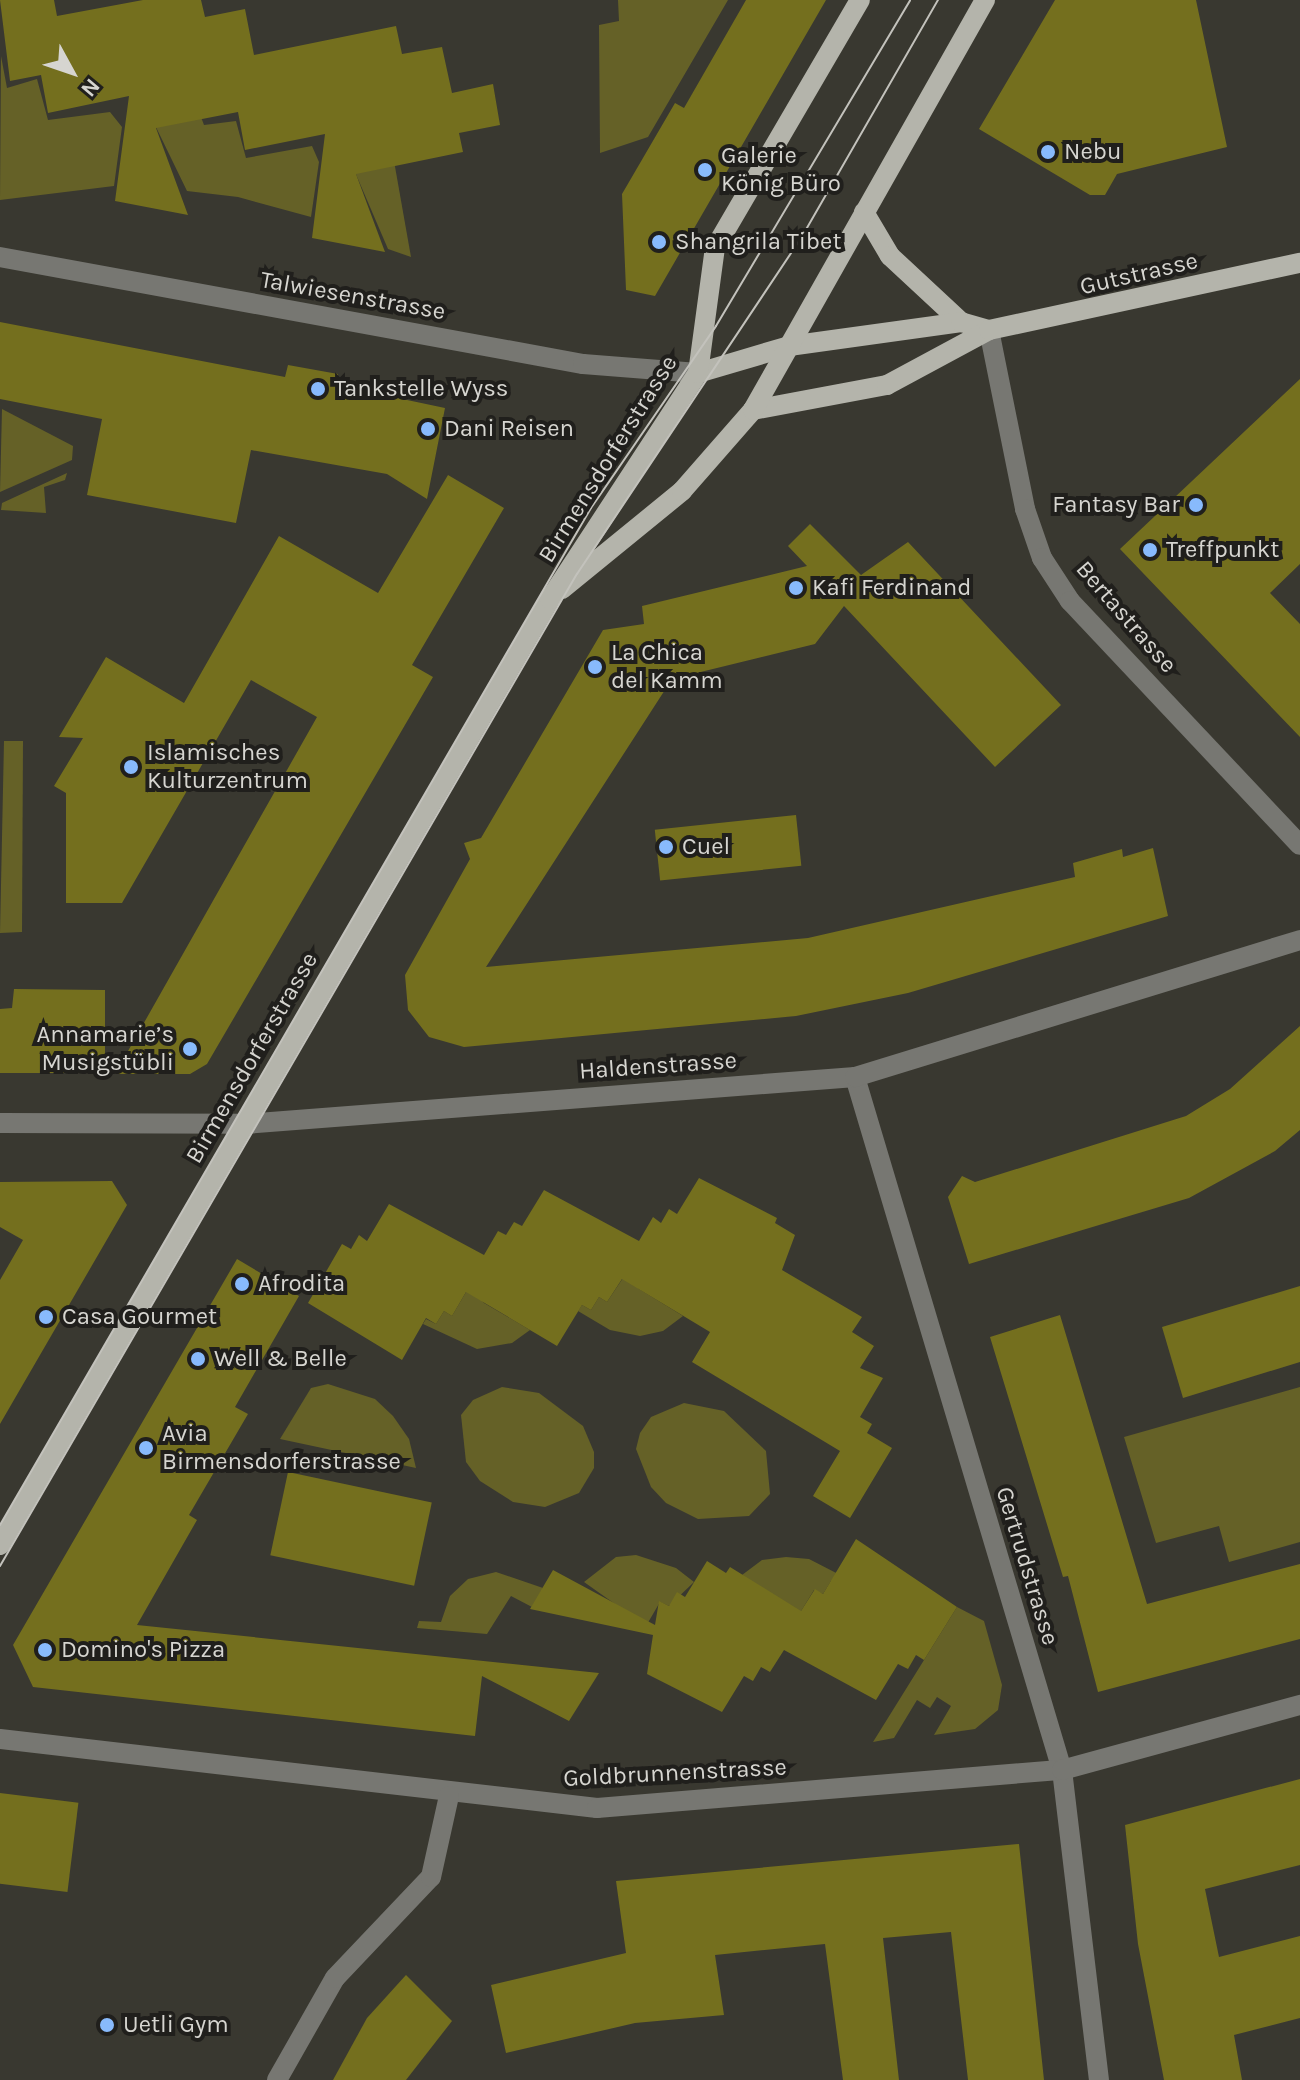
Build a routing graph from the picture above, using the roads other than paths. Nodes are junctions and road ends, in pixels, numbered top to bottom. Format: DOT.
graph roads {
  1 [pos="860,0"];
  2 [pos="985,0"];
  3 [pos="864,212"];
  4 [pos="0,257"];
  5 [pos="1300,263"];
  6 [pos="961,322"];
  7 [pos="989,330"];
  8 [pos="789,346"];
  9 [pos="698,373"];
  10 [pos="753,410"];
  11 [pos="550,599"];
  12 [pos="1300,845"];
  13 [pos="1300,940"];
  14 [pos="855,1077"];
  15 [pos="0,1123"];
  16 [pos="245,1124"];
  17 [pos="0,1545"];
  18 [pos="1300,1705"];
  19 [pos="0,1739"];
  20 [pos="1062,1770"];
  21 [pos="449,1796"];
  22 [pos="277,2080"];
  23 [pos="1099,2080"];
  1 -- 9 [label="main road, Birmensdorferstrasse"];
  2 -- 3 [label="main road, Birmensdorferstrasse"];
  3 -- 6 [label="main road, Gutstrasse"];
  3 -- 8 [label="main road, Birmensdorferstrasse"];
  4 -- 9 [label="street, Talwiesenstrasse"];
  5 -- 7 [label="main road, Gutstrasse"];
  6 -- 7 [label="main road, Gutstrasse"];
  6 -- 8 [label="main road, Gutstrasse"];
  7 -- 10 [label="main road, Gutstrasse"];
  7 -- 12 [label="street, Bertastrasse"];
  8 -- 9 [label="main road, Gutstrasse"];
  8 -- 10 [label="main road, Birmensdorferstrasse"];
  9 -- 11 [label="main road, Birmensdorferstrasse"];
  10 -- 11 [label="main road, Birmensdorferstrasse"];
  11 -- 16 [label="main road, Birmensdorferstrasse"];
  13 -- 14 [label="street, Haldenstrasse"];
  14 -- 16 [label="street, Haldenstrasse"];
  14 -- 20 [label="street, Gertrudstrasse"];
  15 -- 16 [label="street, Haldenstrasse"];
  16 -- 17 [label="main road, Birmensdorferstrasse"];
  18 -- 20 [label="street, Goldbrunnenstrasse"];
  19 -- 21 [label="street, Goldbrunnenstrasse"];
  20 -- 21 [label="street, Goldbrunnenstrasse"];
  20 -- 23 [label="street, Gertrudstrasse"];
  21 -- 22 [label="street"];
}
